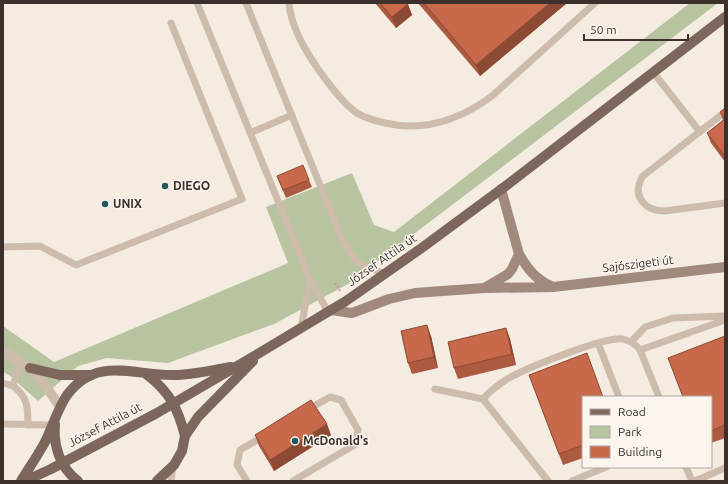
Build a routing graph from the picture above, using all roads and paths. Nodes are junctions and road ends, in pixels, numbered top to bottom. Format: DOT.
graph roads {
  1 [pos="197,3"];
  2 [pos="246,3"];
  3 [pos="289,3"];
  4 [pos="595,3"];
  5 [pos="725,17"];
  6 [pos="171,23"];
  7 [pos="653,72"];
  8 [pos="725,112"];
  9 [pos="292,115"];
  10 [pos="700,132"];
  11 [pos="250,133"];
  12 [pos="502,189"];
  13 [pos="725,203"];
  14 [pos="3,247"];
  15 [pos="519,254"];
  16 [pos="725,267"];
  17 [pos="384,273"];
  18 [pos="310,279"];
  19 [pos="553,287"];
  20 [pos="484,288"];
  21 [pos="330,311"];
  22 [pos="725,316"];
  23 [pos="725,320"];
  24 [pos="301,329"];
  25 [pos="631,342"];
  26 [pos="598,343"];
  27 [pos="640,350"];
  28 [pos="3,351"];
  29 [pos="261,352"];
  30 [pos="20,362"];
  31 [pos="239,366"];
  32 [pos="30,368"];
  33 [pos="144,373"];
  34 [pos="92,375"];
  35 [pos="3,383"];
  36 [pos="13,386"];
  37 [pos="435,389"];
  38 [pos="619,396"];
  39 [pos="659,396"];
  40 [pos="483,399"];
  41 [pos="174,403"];
  42 [pos="59,411"];
  43 [pos="298,416"];
  44 [pos="3,424"];
  45 [pos="28,425"];
  46 [pos="52,425"];
  47 [pos="272,431"];
  48 [pos="185,436"];
  49 [pos="62,463"];
  50 [pos="174,465"];
  51 [pos="604,468"];
  52 [pos="686,468"];
  53 [pos="725,468"];
  54 [pos="21,481"];
  55 [pos="26,481"];
  56 [pos="78,481"];
  57 [pos="157,481"];
  58 [pos="171,481"];
  59 [pos="247,481"];
  60 [pos="293,481"];
  61 [pos="548,481"];
  62 [pos="572,481"];
  63 [pos="692,481"];
  64 [pos="695,481"];
  1 -- 11 [label="lane"];
  2 -- 9 [label="lane"];
  3 -- 4 [label="lane"];
  5 -- 7 [label="main road, József Attila út"];
  6 -- 14 [label="lane"];
  7 -- 10 [label="lane"];
  7 -- 12 [label="main road, József Attila út"];
  8 -- 10 [label="lane"];
  9 -- 11 [label="lane"];
  9 -- 17 [label="lane"];
  10 -- 13 [label="lane"];
  11 -- 18 [label="lane"];
  12 -- 15 [label="main road"];
  12 -- 17 [label="main road, József Attila út"];
  15 -- 19 [label="main road"];
  15 -- 20 [label="main road"];
  16 -- 19 [label="main road, Sajószigeti út"];
  17 -- 21 [label="main road, József Attila út"];
  18 -- 21 [label="lane"];
  18 -- 24 [label="lane"];
  19 -- 20 [label="main road, Sajószigeti út"];
  20 -- 21 [label="main road, Sajószigeti út"];
  21 -- 24 [label="main road, József Attila út"];
  22 -- 25 [label="lane"];
  23 -- 27 [label="lane"];
  24 -- 29 [label="main road, József Attila út"];
  25 -- 26 [label="lane"];
  25 -- 27 [label="lane"];
  26 -- 38 [label="lane"];
  26 -- 40 [label="lane"];
  27 -- 39 [label="lane"];
  28 -- 30 [label="street"];
  29 -- 31 [label="main road, József Attila út"];
  29 -- 48 [label="main road"];
  30 -- 32 [label="street"];
  30 -- 36 [label="lane"];
  31 -- 33 [label="main road"];
  31 -- 41 [label="main road, József Attila út"];
  32 -- 34 [label="main road"];
  32 -- 42 [label="street"];
  33 -- 34 [label="main road"];
  33 -- 41 [label="main road"];
  34 -- 42 [label="main road"];
  35 -- 36 [label="lane"];
  36 -- 45 [label="lane"];
  37 -- 40 [label="lane"];
  40 -- 61 [label="lane"];
  41 -- 48 [label="main road"];
  41 -- 49 [label="main road, József Attila út"];
  42 -- 46 [label="main road"];
  42 -- 49 [label="main road"];
  43 -- 60 [label="lane"];
  44 -- 45 [label="lane"];
  45 -- 46 [label="lane"];
  46 -- 54 [label="main road"];
  47 -- 59 [label="lane"];
  48 -- 50 [label="main road"];
  49 -- 55 [label="main road, József Attila út"];
  49 -- 56 [label="main road"];
  50 -- 57 [label="main road"];
  50 -- 58 [label="lane"];
  51 -- 62 [label="lane"];
  52 -- 63 [label="lane"];
  53 -- 64 [label="lane"];
}
